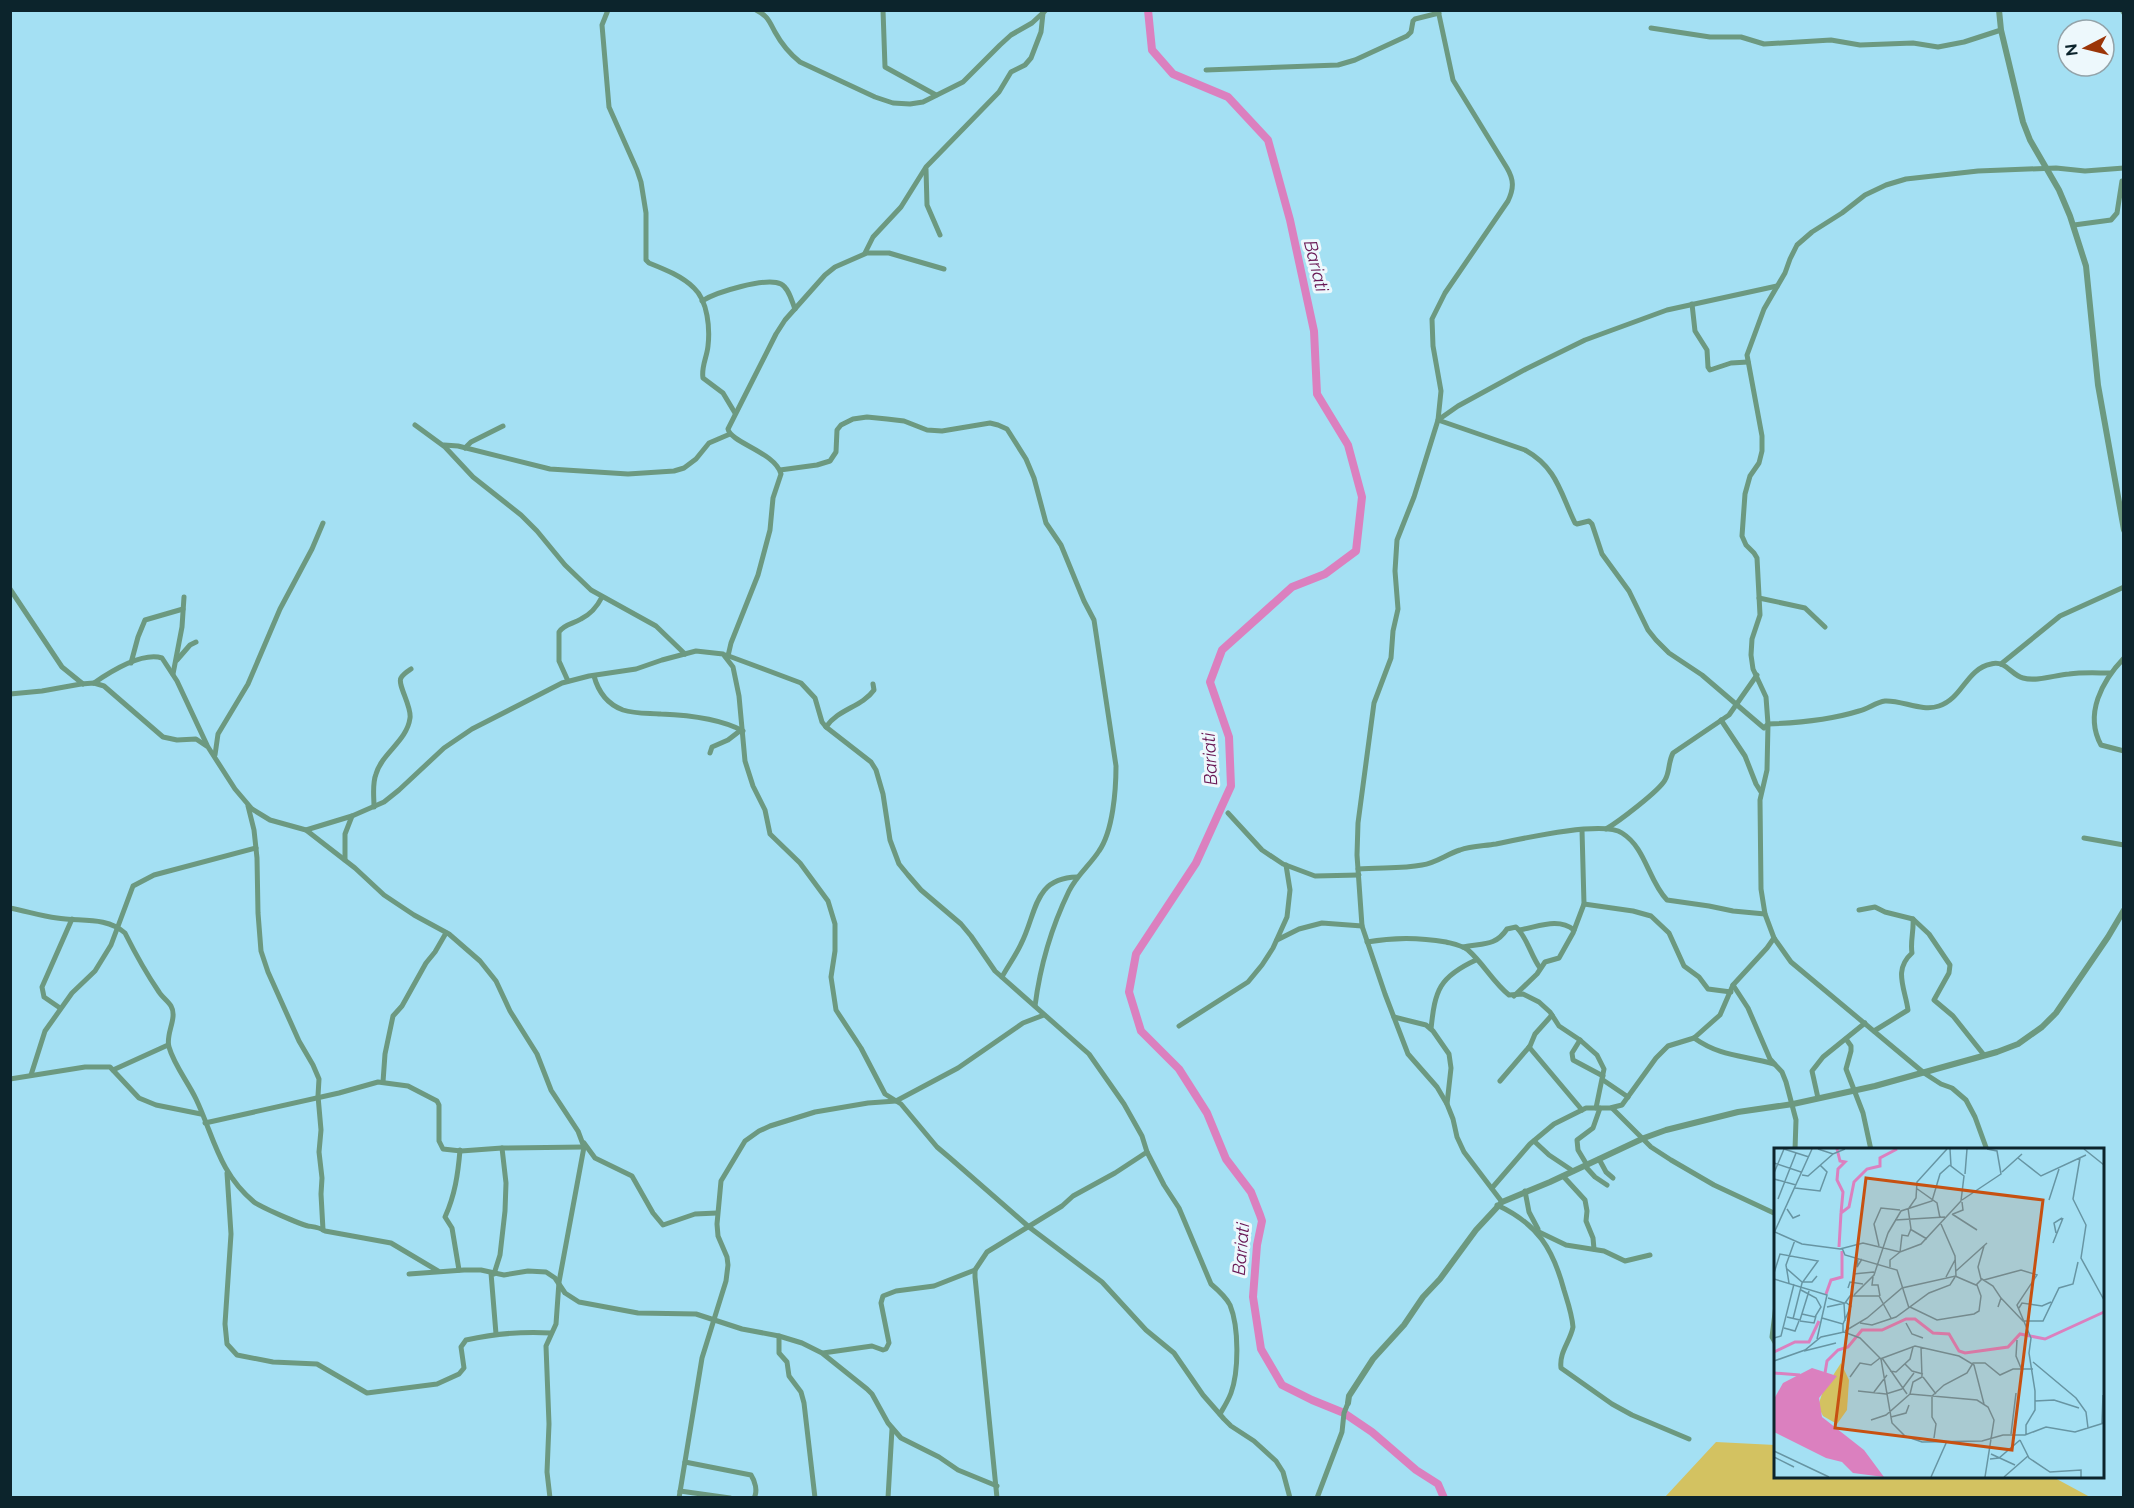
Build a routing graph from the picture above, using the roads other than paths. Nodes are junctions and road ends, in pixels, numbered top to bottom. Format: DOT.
graph roads {
  1 [pos="608,10"];
  2 [pos="756,10"];
  3 [pos="883,10"];
  4 [pos="1999,10"];
  5 [pos="1044,11"];
  6 [pos="1438,12"];
  7 [pos="1651,28"];
  8 [pos="2001,30"];
  9 [pos="1206,70"];
  10 [pos="936,95"];
  11 [pos="926,167"];
  12 [pos="2046,168"];
  13 [pos="2124,168"];
  14 [pos="2122,181"];
  15 [pos="2074,225"];
  16 [pos="940,235"];
  17 [pos="865,254"];
  18 [pos="944,269"];
  19 [pos="1777,286"];
  20 [pos="702,301"];
  21 [pos="1692,304"];
  22 [pos="795,309"];
  23 [pos="1748,362"];
  24 [pos="735,413"];
  25 [pos="1438,420"];
  26 [pos="415,425"];
  27 [pos="503,426"];
  28 [pos="730,434"];
  29 [pos="442,445"];
  30 [pos="465,448"];
  31 [pos="780,470"];
  32 [pos="323,523"];
  33 [pos="2124,530"];
  34 [pos="2124,587"];
  35 [pos="10,589"];
  36 [pos="184,597"];
  37 [pos="602,597"];
  38 [pos="1759,598"];
  39 [pos="183,609"];
  40 [pos="1825,627"];
  41 [pos="196,642"];
  42 [pos="684,654"];
  43 [pos="727,656"];
  44 [pos="2124,658"];
  45 [pos="177,660"];
  46 [pos="131,663"];
  47 [pos="2001,664"];
  48 [pos="411,669"];
  49 [pos="2110,673"];
  50 [pos="173,674"];
  51 [pos="1756,675"];
  52 [pos="594,676"];
  53 [pos="568,681"];
  54 [pos="94,682"];
  55 [pos="83,684"];
  56 [pos="873,684"];
  57 [pos="10,694"];
  58 [pos="1737,704"];
  59 [pos="1721,720"];
  60 [pos="1768,724"];
  61 [pos="826,727"];
  62 [pos="742,730"];
  63 [pos="208,747"];
  64 [pos="2124,751"];
  65 [pos="710,753"];
  66 [pos="215,757"];
  67 [pos="1761,792"];
  68 [pos="247,804"];
  69 [pos="374,807"];
  70 [pos="1228,813"];
  71 [pos="352,816"];
  72 [pos="306,830"];
  73 [pos="1582,830"];
  74 [pos="1604,830"];
  75 [pos="2084,838"];
  76 [pos="2124,845"];
  77 [pos="256,848"];
  78 [pos="345,861"];
  79 [pos="1286,865"];
  80 [pos="1359,872"];
  81 [pos="1077,877"];
  82 [pos="1584,904"];
  83 [pos="10,908"];
  84 [pos="1859,910"];
  85 [pos="2124,910"];
  86 [pos="1765,914"];
  87 [pos="72,919"];
  88 [pos="1913,919"];
  89 [pos="1362,926"];
  90 [pos="117,927"];
  91 [pos="1519,930"];
  92 [pos="1574,930"];
  93 [pos="446,933"];
  94 [pos="1774,938"];
  95 [pos="1277,940"];
  96 [pos="1367,942"];
  97 [pos="1463,947"];
  98 [pos="1476,960"];
  99 [pos="1540,968"];
  100 [pos="1002,977"];
  101 [pos="1733,985"];
  102 [pos="1731,992"];
  103 [pos="1514,996"];
  104 [pos="1035,1006"];
  105 [pos="60,1008"];
  106 [pos="1044,1015"];
  107 [pos="1552,1015"];
  108 [pos="1394,1017"];
  109 [pos="1865,1023"];
  110 [pos="1179,1026"];
  111 [pos="1431,1029"];
  112 [pos="1874,1031"];
  113 [pos="1694,1038"];
  114 [pos="1846,1039"];
  115 [pos="1580,1040"];
  116 [pos="168,1045"];
  117 [pos="1529,1047"];
  118 [pos="1984,1055"];
  119 [pos="1774,1064"];
  120 [pos="113,1070"];
  121 [pos="1924,1073"];
  122 [pos="31,1075"];
  123 [pos="1603,1078"];
  124 [pos="10,1079"];
  125 [pos="1500,1081"];
  126 [pos="383,1082"];
  127 [pos="1855,1090"];
  128 [pos="318,1096"];
  129 [pos="1628,1097"];
  130 [pos="1818,1098"];
  131 [pos="896,1101"];
  132 [pos="1447,1104"];
  133 [pos="1793,1104"];
  134 [pos="1598,1108"];
  135 [pos="1612,1108"];
  136 [pos="1582,1110"];
  137 [pos="201,1114"];
  138 [pos="205,1123"];
  139 [pos="1644,1138"];
  140 [pos="582,1139"];
  141 [pos="1534,1141"];
  142 [pos="584,1147"];
  143 [pos="502,1148"];
  144 [pos="1795,1148"];
  145 [pos="1871,1148"];
  146 [pos="1987,1148"];
  147 [pos="459,1150"];
  148 [pos="1147,1152"];
  149 [pos="1599,1159"];
  150 [pos="1586,1165"];
  151 [pos="1573,1171"];
  152 [pos="227,1172"];
  153 [pos="1563,1176"];
  154 [pos="1613,1178"];
  155 [pos="1607,1185"];
  156 [pos="1492,1188"];
  157 [pos="1525,1191"];
  158 [pos="1500,1204"];
  159 [pos="717,1213"];
  160 [pos="1774,1213"];
  161 [pos="1029,1227"];
  162 [pos="323,1230"];
  163 [pos="1538,1232"];
  164 [pos="1594,1249"];
  165 [pos="1650,1255"];
  166 [pos="459,1270"];
  167 [pos="975,1270"];
  168 [pos="438,1271"];
  169 [pos="493,1273"];
  170 [pos="409,1274"];
  171 [pos="559,1282"];
  172 [pos="714,1320"];
  173 [pos="1774,1321"];
  174 [pos="551,1333"];
  175 [pos="496,1334"];
  176 [pos="779,1335"];
  177 [pos="1774,1340"];
  178 [pos="822,1353"];
  179 [pos="1348,1402"];
  180 [pos="1220,1414"];
  181 [pos="892,1429"];
  182 [pos="1689,1439"];
  183 [pos="685,1462"];
  184 [pos="997,1486"];
  185 [pos="680,1494"];
  186 [pos="550,1497"];
  187 [pos="730,1497"];
  188 [pos="754,1497"];
  189 [pos="815,1497"];
  190 [pos="888,1497"];
  191 [pos="997,1497"];
  192 [pos="1290,1497"];
  193 [pos="1317,1497"];
  1 -- 20 [label="street"];
  2 -- 10 [label="street"];
  3 -- 10 [label="street"];
  4 -- 8 [label="street"];
  5 -- 10 [label="street"];
  5 -- 11 [label="street"];
  6 -- 9 [label="street"];
  6 -- 25 [label="street"];
  7 -- 8 [label="street"];
  8 -- 12 [label="street"];
  11 -- 16 [label="street"];
  11 -- 17 [label="street"];
  12 -- 13 [label="street"];
  12 -- 15 [label="street"];
  12 -- 19 [label="street"];
  14 -- 15 [label="street"];
  15 -- 33 [label="street"];
  17 -- 18 [label="street"];
  17 -- 22 [label="street"];
  19 -- 21 [label="street"];
  19 -- 23 [label="street"];
  20 -- 22 [label="street"];
  20 -- 24 [label="street"];
  21 -- 23 [label="street"];
  21 -- 25 [label="street"];
  22 -- 24 [label="street"];
  23 -- 38 [label="street"];
  24 -- 28 [label="street"];
  25 -- 58 [label="street"];
  25 -- 80 [label="street"];
  26 -- 29 [label="street"];
  27 -- 30 [label="street"];
  28 -- 30 [label="street"];
  28 -- 31 [label="street"];
  29 -- 30 [label="street"];
  29 -- 37 [label="street"];
  31 -- 43 [label="street"];
  31 -- 81 [label="street"];
  32 -- 66 [label="street"];
  34 -- 47 [label="street"];
  35 -- 55 [label="street"];
  36 -- 39 [label="street"];
  37 -- 42 [label="street"];
  37 -- 53 [label="street"];
  38 -- 40 [label="street"];
  38 -- 51 [label="street"];
  39 -- 45 [label="street"];
  39 -- 46 [label="street"];
  41 -- 45 [label="street"];
  42 -- 43 [label="street"];
  42 -- 52 [label="street"];
  43 -- 61 [label="street"];
  43 -- 62 [label="street"];
  44 -- 49 [label="street"];
  45 -- 50 [label="street"];
  46 -- 50 [label="street"];
  46 -- 54 [label="street"];
  47 -- 49 [label="street"];
  47 -- 60 [label="street"];
  48 -- 69 [label="street"];
  49 -- 64 [label="street"];
  50 -- 63 [label="street"];
  51 -- 58 [label="street"];
  51 -- 60 [label="street"];
  52 -- 53 [label="street"];
  52 -- 62 [label="street"];
  53 -- 69 [label="street"];
  54 -- 55 [label="street"];
  54 -- 63 [label="street"];
  55 -- 57 [label="street"];
  56 -- 61 [label="street"];
  58 -- 59 [label="street"];
  58 -- 60 [label="street"];
  59 -- 67 [label="street"];
  59 -- 74 [label="street"];
  60 -- 67 [label="street"];
  61 -- 100 [label="street"];
  62 -- 65 [label="street"];
  62 -- 131 [label="street"];
  63 -- 66 [label="street"];
  66 -- 68 [label="street"];
  67 -- 86 [label="street"];
  68 -- 72 [label="street"];
  68 -- 77 [label="street"];
  69 -- 71 [label="street"];
  70 -- 79 [label="street"];
  71 -- 72 [label="street"];
  71 -- 78 [label="street"];
  72 -- 78 [label="street"];
  73 -- 74 [label="street"];
  73 -- 80 [label="street"];
  73 -- 82 [label="street"];
  74 -- 86 [label="street"];
  75 -- 76 [label="street"];
  77 -- 90 [label="street"];
  77 -- 128 [label="street"];
  78 -- 93 [label="street"];
  79 -- 80 [label="street"];
  79 -- 95 [label="street"];
  80 -- 89 [label="street"];
  81 -- 100 [label="street"];
  81 -- 104 [label="street"];
  82 -- 92 [label="street"];
  82 -- 102 [label="street"];
  83 -- 87 [label="street"];
  84 -- 88 [label="street"];
  85 -- 118 [label="street"];
  86 -- 94 [label="street"];
  87 -- 90 [label="street"];
  87 -- 105 [label="street"];
  88 -- 112 [label="street"];
  88 -- 118 [label="street"];
  89 -- 95 [label="street"];
  89 -- 96 [label="street"];
  90 -- 105 [label="street"];
  90 -- 116 [label="street"];
  91 -- 92 [label="street"];
  91 -- 97 [label="street"];
  91 -- 99 [label="street"];
  92 -- 99 [label="street"];
  93 -- 126 [label="street"];
  93 -- 140 [label="street"];
  94 -- 101 [label="street"];
  94 -- 109 [label="street"];
  95 -- 110 [label="street"];
  96 -- 97 [label="street"];
  96 -- 108 [label="street"];
  97 -- 98 [label="street"];
  98 -- 103 [label="street"];
  98 -- 111 [label="street"];
  99 -- 103 [label="street"];
  100 -- 104 [label="street"];
  101 -- 102 [label="street"];
  101 -- 119 [label="street"];
  102 -- 113 [label="street"];
  103 -- 107 [label="street"];
  104 -- 106 [label="street"];
  105 -- 122 [label="street"];
  106 -- 131 [label="street"];
  106 -- 148 [label="street"];
  107 -- 115 [label="street"];
  107 -- 117 [label="street"];
  108 -- 111 [label="street"];
  108 -- 132 [label="street"];
  109 -- 112 [label="street"];
  109 -- 114 [label="street"];
  111 -- 132 [label="street"];
  112 -- 121 [label="street"];
  113 -- 119 [label="street"];
  113 -- 129 [label="street"];
  114 -- 127 [label="street"];
  114 -- 130 [label="street"];
  115 -- 123 [label="street"];
  115 -- 123 [label="street"];
  116 -- 120 [label="street"];
  116 -- 137 [label="street"];
  117 -- 125 [label="street"];
  117 -- 136 [label="street"];
  118 -- 121 [label="street"];
  119 -- 133 [label="street"];
  120 -- 122 [label="street"];
  120 -- 137 [label="street"];
  121 -- 127 [label="street"];
  121 -- 146 [label="street"];
  122 -- 124 [label="street"];
  123 -- 129 [label="street"];
  123 -- 134 [label="street"];
  126 -- 128 [label="street"];
  126 -- 147 [label="street"];
  127 -- 130 [label="street"];
  127 -- 145 [label="street"];
  128 -- 138 [label="street"];
  128 -- 162 [label="street"];
  129 -- 135 [label="street"];
  130 -- 133 [label="street"];
  131 -- 159 [label="street"];
  131 -- 161 [label="street"];
  132 -- 156 [label="street"];
  133 -- 139 [label="street"];
  133 -- 144 [label="street"];
  134 -- 135 [label="street"];
  134 -- 136 [label="street"];
  134 -- 150 [label="street"];
  135 -- 139 [label="street"];
  136 -- 141 [label="street"];
  137 -- 138 [label="street"];
  138 -- 152 [label="street"];
  139 -- 149 [label="street"];
  139 -- 160 [label="street"];
  140 -- 142 [label="street"];
  140 -- 159 [label="street"];
  141 -- 151 [label="street"];
  141 -- 156 [label="street"];
  142 -- 143 [label="street"];
  142 -- 171 [label="street"];
  143 -- 147 [label="street"];
  143 -- 169 [label="street"];
  147 -- 166 [label="street"];
  148 -- 161 [label="street"];
  148 -- 180 [label="street"];
  149 -- 150 [label="street"];
  149 -- 154 [label="street"];
  150 -- 151 [label="street"];
  150 -- 155 [label="street"];
  151 -- 153 [label="street"];
  152 -- 162 [label="street"];
  152 -- 175 [label="street"];
  153 -- 157 [label="street"];
  153 -- 164 [label="street"];
  156 -- 158 [label="street"];
  157 -- 158 [label="street"];
  157 -- 163 [label="street"];
  158 -- 163 [label="street"];
  158 -- 179 [label="street"];
  159 -- 172 [label="street"];
  161 -- 167 [label="street"];
  161 -- 180 [label="street"];
  162 -- 168 [label="street"];
  163 -- 164 [label="street"];
  163 -- 182 [label="street"];
  164 -- 165 [label="street"];
  166 -- 168 [label="street"];
  166 -- 169 [label="street"];
  167 -- 178 [label="street"];
  167 -- 184 [label="street"];
  168 -- 170 [label="street"];
  169 -- 171 [label="street"];
  169 -- 175 [label="street"];
  171 -- 172 [label="street"];
  171 -- 174 [label="street"];
  172 -- 176 [label="street"];
  172 -- 183 [label="street"];
  173 -- 177 [label="street"];
  174 -- 175 [label="street"];
  174 -- 186 [label="street"];
  176 -- 178 [label="street"];
  176 -- 189 [label="street"];
  178 -- 181 [label="street"];
  179 -- 193 [label="street"];
  180 -- 192 [label="street"];
  181 -- 184 [label="street"];
  181 -- 190 [label="street"];
  183 -- 185 [label="street"];
  183 -- 188 [label="street"];
  184 -- 191 [label="street"];
  185 -- 187 [label="street"];
}
